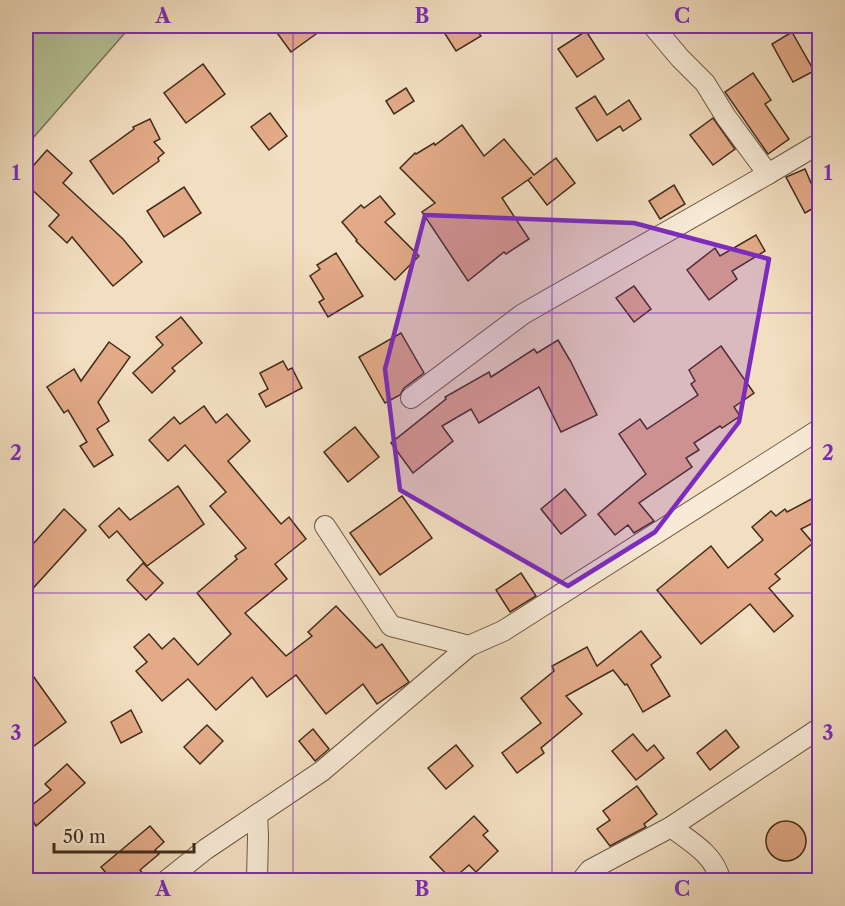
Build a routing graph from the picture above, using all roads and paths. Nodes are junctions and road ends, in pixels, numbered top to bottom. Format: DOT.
graph roads {
  1 [pos="652,26"];
  2 [pos="819,143"];
  3 [pos="768,174"];
  4 [pos="411,399"];
  5 [pos="819,429"];
  6 [pos="326,526"];
  7 [pos="469,646"];
  8 [pos="819,728"];
  9 [pos="256,815"];
  10 [pos="671,827"];
  11 [pos="168,880"];
  12 [pos="257,880"];
  13 [pos="582,880"];
  14 [pos="720,880"];
  1 -- 3 [label="street"];
  2 -- 3 [label="street"];
  3 -- 4 [label="street"];
  5 -- 7 [label="street"];
  6 -- 7 [label="street"];
  7 -- 9 [label="street"];
  8 -- 10 [label="street"];
  9 -- 11 [label="street"];
  9 -- 12 [label="street"];
  10 -- 13 [label="street"];
  10 -- 14 [label="street"];
}
